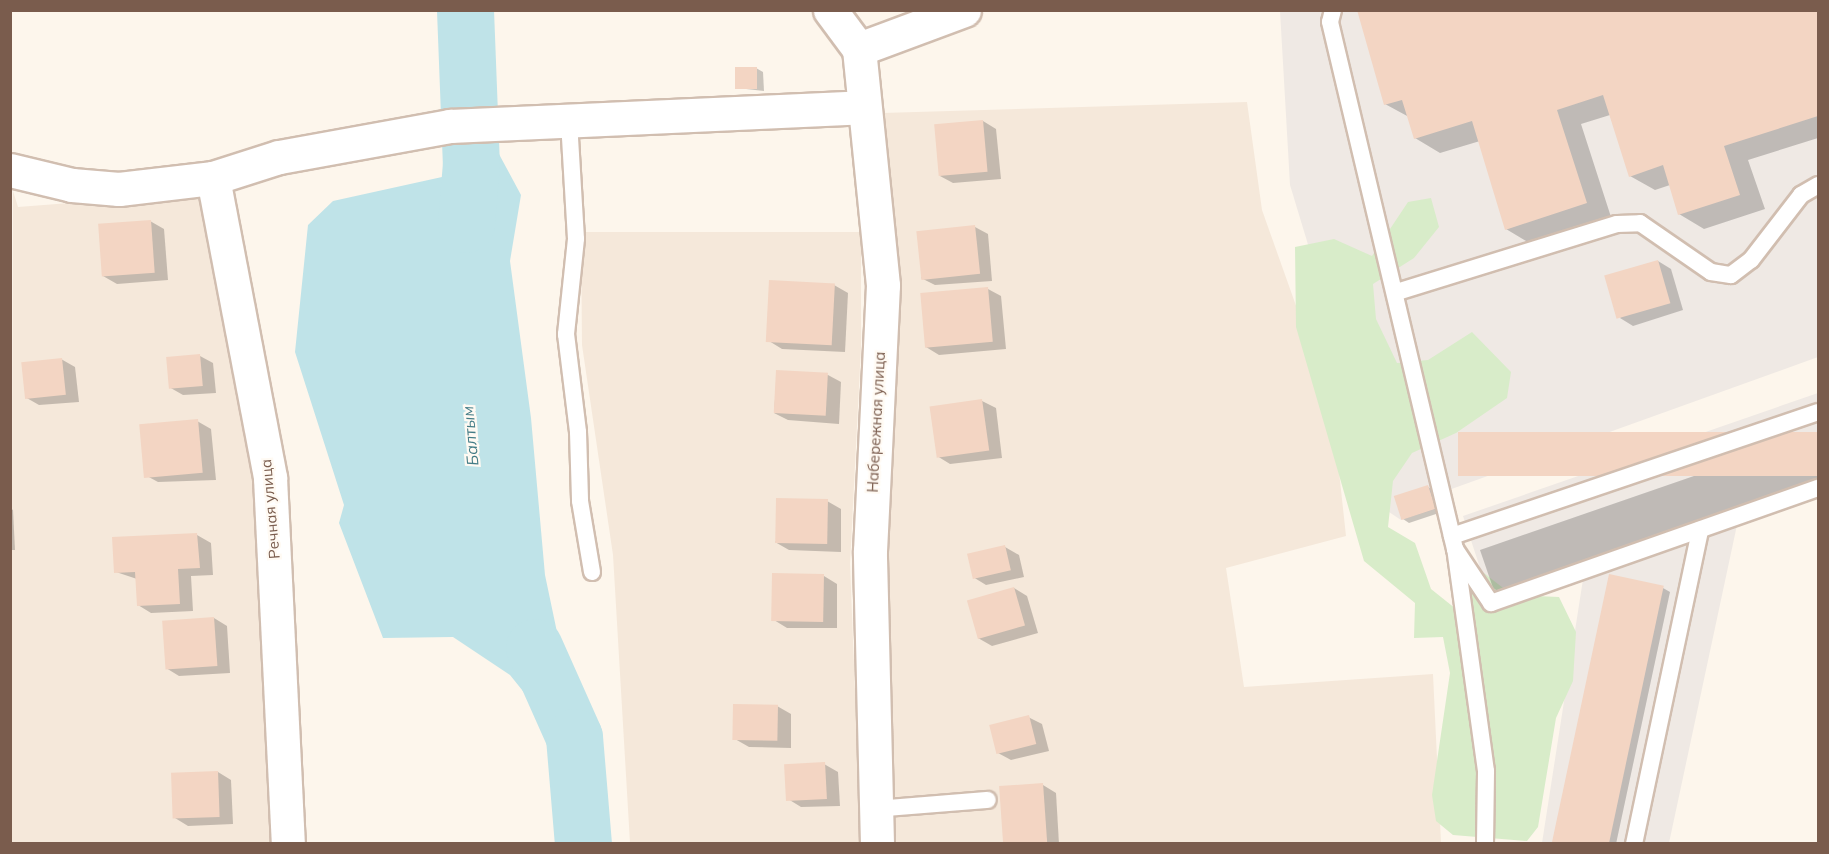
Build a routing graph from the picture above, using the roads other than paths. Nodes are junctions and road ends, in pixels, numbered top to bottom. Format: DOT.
graph roads {
  1 [pos="830,10"];
  2 [pos="964,10"];
  3 [pos="1334,10"];
  4 [pos="859,49"];
  5 [pos="863,107"];
  6 [pos="569,121"];
  7 [pos="10,170"];
  8 [pos="213,178"];
  9 [pos="1818,184"];
  10 [pos="1397,292"];
  11 [pos="1818,412"];
  12 [pos="1818,488"];
  13 [pos="1700,530"];
  14 [pos="1453,542"];
  15 [pos="592,572"];
  16 [pos="988,800"];
  17 [pos="875,809"];
  18 [pos="288,843"];
  19 [pos="877,843"];
  20 [pos="1485,843"];
  21 [pos="1634,843"];
  1 -- 4 [label="street"];
  2 -- 4 [label="street"];
  3 -- 10 [label="lane"];
  4 -- 5 [label="street, Набережная улица"];
  5 -- 6 [label="street"];
  5 -- 17 [label="street, Набережная улица"];
  6 -- 8 [label="street"];
  6 -- 15 [label="lane"];
  7 -- 8 [label="street"];
  8 -- 18 [label="street, Речная улица"];
  9 -- 10 [label="lane"];
  10 -- 14 [label="lane"];
  11 -- 14 [label="lane"];
  12 -- 13 [label="lane"];
  13 -- 14 [label="lane"];
  13 -- 21 [label="lane"];
  14 -- 20 [label="lane"];
  16 -- 17 [label="lane"];
  17 -- 19 [label="street, Набережная улица"];
}
